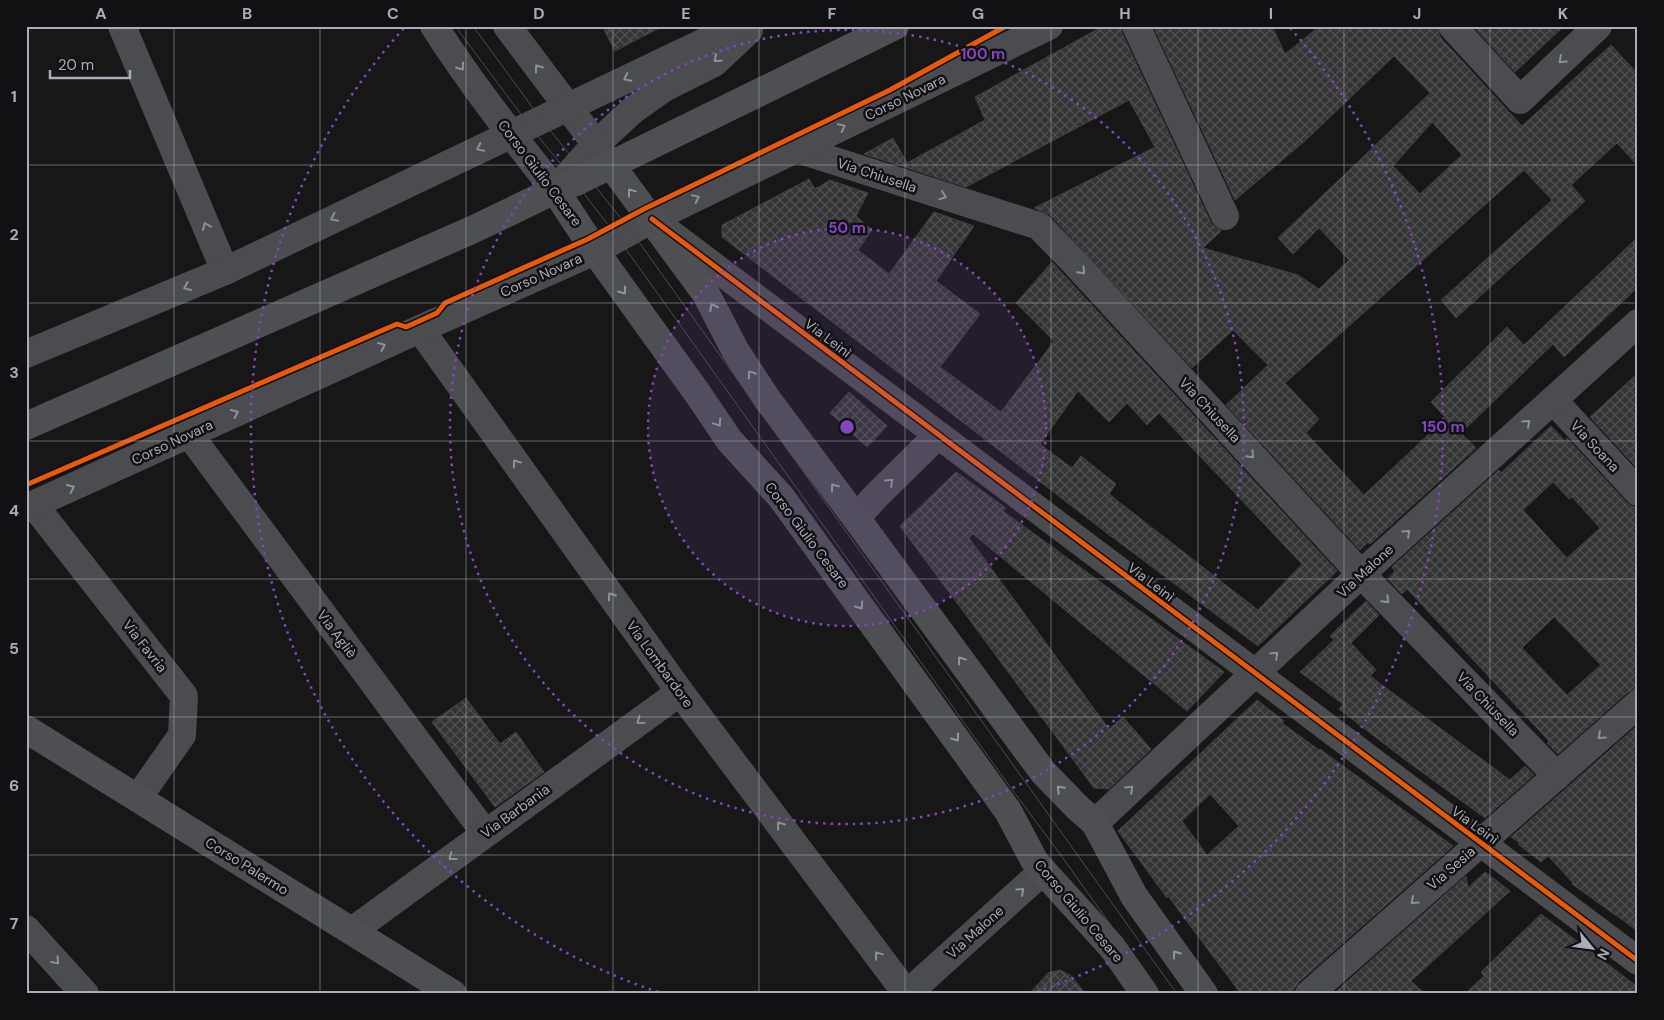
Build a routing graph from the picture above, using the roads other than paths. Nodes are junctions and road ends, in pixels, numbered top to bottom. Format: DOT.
graph roads {
  1 [pos="122,26"];
  2 [pos="434,26"];
  3 [pos="507,26"];
  4 [pos="738,26"];
  5 [pos="753,26"];
  6 [pos="895,26"];
  7 [pos="1049,26"];
  8 [pos="1136,26"];
  9 [pos="1452,26"];
  10 [pos="1598,26"];
  11 [pos="566,107"];
  12 [pos="510,134"];
  13 [pos="797,149"];
  14 [pos="603,155"];
  15 [pos="555,190"];
  16 [pos="1226,216"];
  17 [pos="652,219"];
  18 [pos="595,251"];
  19 [pos="225,271"];
  20 [pos="1638,322"];
  21 [pos="420,329"];
  22 [pos="27,351"];
  23 [pos="1553,400"];
  24 [pos="26,426"];
  25 [pos="189,434"];
  26 [pos="938,435"];
  27 [pos="1638,492"];
  28 [pos="30,506"];
  29 [pos="856,518"];
  30 [pos="1361,574"];
  31 [pos="1255,674"];
  32 [pos="680,692"];
  33 [pos="1638,704"];
  34 [pos="31,739"];
  35 [pos="1557,776"];
  36 [pos="138,798"];
  37 [pos="1095,823"];
  38 [pos="485,833"];
  39 [pos="1480,842"];
  40 [pos="1042,871"];
  41 [pos="26,928"];
  42 [pos="352,931"];
  43 [pos="1638,961"];
  44 [pos="85,994"];
  45 [pos="453,994"];
  46 [pos="907,994"];
  47 [pos="1145,994"];
  48 [pos="1204,994"];
  49 [pos="1310,994"];
  19 -- 1 [label="street, one-way"];
  2 -- 12 [label="street, Corso Giulio Cesare, one-way"];
  11 -- 3 [label="street, one-way"];
  4 -- 11 [label="street, one-way"];
  5 -- 14 [label="street, one-way"];
  6 -- 14 [label="main road"];
  13 -- 7 [label="street, Corso Novara, one-way"];
  8 -- 16 [label="street"];
  10 -- 9 [label="street, one-way"];
  11 -- 12 [label="street"];
  11 -- 14 [label="street"];
  12 -- 15 [label="street, Corso Giulio Cesare"];
  12 -- 19 [label="street, one-way"];
  17 -- 13 [label="street, Corso Novara, one-way"];
  13 -- 30 [label="street, Via Chiusella, one-way"];
  14 -- 15 [label="main road"];
  17 -- 14 [label="main road, one-way"];
  15 -- 18 [label="main road, Corso Giulio Cesare"];
  15 -- 24 [label="main road"];
  17 -- 18 [label="street, Corso Novara"];
  17 -- 26 [label="street, Via Leinì"];
  29 -- 17 [label="main road, one-way"];
  18 -- 21 [label="street, Corso Novara"];
  18 -- 40 [label="main road, Corso Giulio Cesare, one-way"];
  19 -- 22 [label="street, one-way"];
  20 -- 23 [label="street, Via Malone"];
  25 -- 21 [label="street, Corso Novara, one-way"];
  32 -- 21 [label="street, Via Lombardore, one-way"];
  23 -- 27 [label="street, Via Soana"];
  30 -- 23 [label="street, Via Malone, one-way"];
  28 -- 25 [label="street, Corso Novara, one-way"];
  25 -- 38 [label="street, Via Agliè"];
  29 -- 26 [label="street, one-way"];
  26 -- 31 [label="street, Via Leinì"];
  28 -- 36 [label="street, Via Favria"];
  37 -- 29 [label="main road, one-way"];
  31 -- 30 [label="street, Via Malone, one-way"];
  30 -- 35 [label="street, Via Chiusella, one-way"];
  37 -- 31 [label="street, Via Malone, one-way"];
  31 -- 39 [label="street, Via Leinì"];
  32 -- 38 [label="street, Via Barbania, one-way"];
  46 -- 32 [label="street, Via Lombardore, one-way"];
  33 -- 35 [label="street, Via Sesia, one-way"];
  34 -- 36 [label="main road, Corso Palermo"];
  35 -- 39 [label="street, Via Sesia"];
  36 -- 42 [label="main road, Corso Palermo"];
  48 -- 37 [label="main road, one-way"];
  38 -- 42 [label="street, Via Barbania, one-way"];
  39 -- 43 [label="street, Via Leinì"];
  39 -- 49 [label="street, Via Sesia, one-way"];
  46 -- 40 [label="street, Via Malone, one-way"];
  40 -- 47 [label="main road, Corso Giulio Cesare"];
  41 -- 44 [label="street, one-way"];
  42 -- 45 [label="main road, Corso Palermo"];
}
